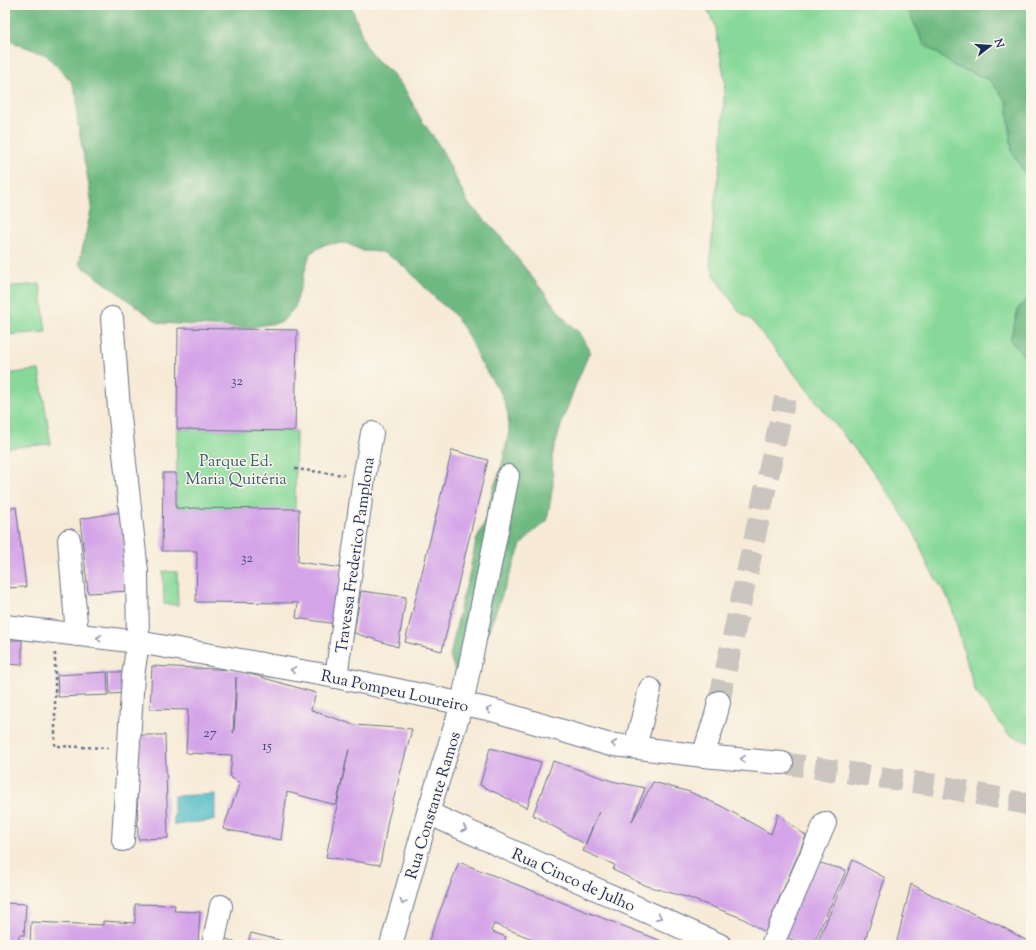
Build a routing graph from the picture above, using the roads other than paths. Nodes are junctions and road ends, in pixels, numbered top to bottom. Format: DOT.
graph roads {
  1 [pos="112,318"];
  2 [pos="372,433"];
  3 [pos="508,476"];
  4 [pos="69,540"];
  5 [pos="5,626"];
  6 [pos="77,635"];
  7 [pos="138,642"];
  8 [pos="336,677"];
  9 [pos="650,689"];
  10 [pos="719,702"];
  11 [pos="462,704"];
  12 [pos="635,747"];
  13 [pos="702,756"];
  14 [pos="782,763"];
  15 [pos="428,813"];
  16 [pos="826,822"];
  17 [pos="123,840"];
  18 [pos="221,906"];
  19 [pos="213,945"];
  20 [pos="391,945"];
  21 [pos="720,945"];
  22 [pos="772,945"];
  1 -- 7 [label="street"];
  2 -- 8 [label="street, Travessa Frederico Pamplona"];
  3 -- 11 [label="street, Rua Constante Ramos"];
  4 -- 6 [label="street"];
  5 -- 6 [label="street, Rua Pompeu Loureiro"];
  7 -- 6 [label="street, Rua Pompeu Loureiro, one-way"];
  8 -- 7 [label="street, Rua Pompeu Loureiro, one-way"];
  7 -- 17 [label="street"];
  8 -- 11 [label="street, Rua Pompeu Loureiro"];
  9 -- 12 [label="street"];
  10 -- 13 [label="street"];
  12 -- 11 [label="street, Rua Pompeu Loureiro, one-way"];
  11 -- 15 [label="street, Rua Constante Ramos"];
  12 -- 13 [label="street, Rua Pompeu Loureiro"];
  14 -- 13 [label="street, Rua Pompeu Loureiro, one-way"];
  15 -- 20 [label="street, Rua Constante Ramos, one-way"];
  15 -- 21 [label="street, Rua Cinco de Julho, one-way"];
  16 -- 22 [label="street"];
  18 -- 19 [label="street"];
}
